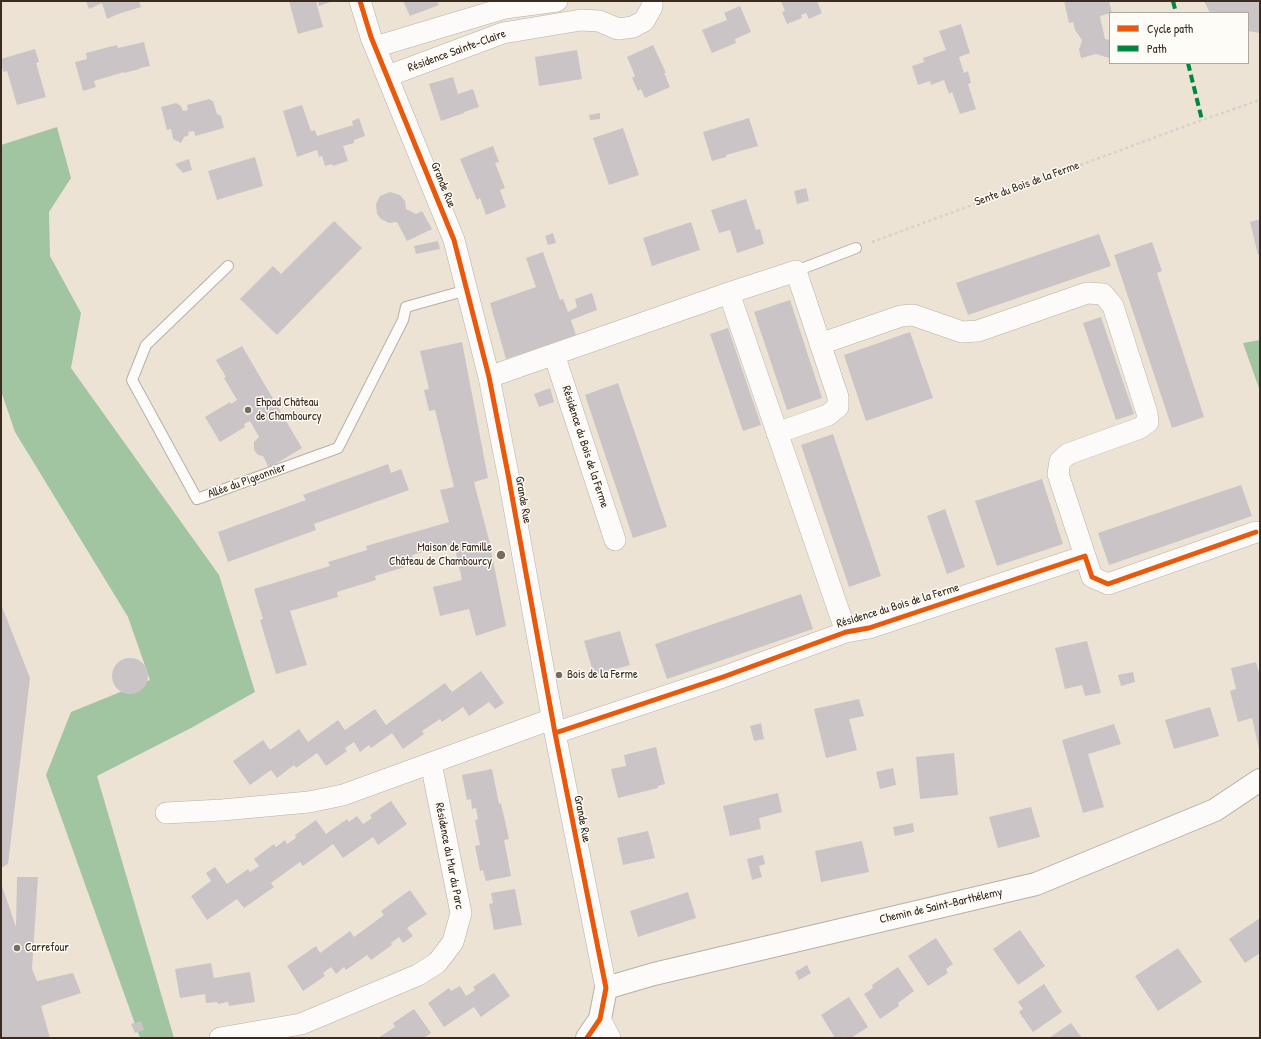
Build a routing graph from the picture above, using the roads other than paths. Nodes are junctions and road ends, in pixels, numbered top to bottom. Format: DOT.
graph roads {
  1 [pos="360,1"];
  2 [pos="557,1"];
  3 [pos="652,1"];
  4 [pos="375,47"];
  5 [pos="388,76"];
  6 [pos="856,248"];
  7 [pos="228,266"];
  8 [pos="796,271"];
  9 [pos="467,290"];
  10 [pos="729,292"];
  11 [pos="820,344"];
  12 [pos="554,354"];
  13 [pos="489,377"];
  14 [pos="777,433"];
  15 [pos="1256,532"];
  16 [pos="615,540"];
  17 [pos="1085,556"];
  18 [pos="846,632"];
  19 [pos="553,726"];
  20 [pos="431,763"];
  21 [pos="1260,780"];
  22 [pos="166,813"];
  23 [pos="606,988"];
  24 [pos="600,1019"];
  25 [pos="301,1031"];
  26 [pos="220,1038"];
  27 [pos="587,1038"];
  28 [pos="610,1038"];
  1 -- 4 [label="street, Grande Rue"];
  2 -- 4 [label="street, Résidence Sainte-Claire"];
  3 -- 5 [label="street, Résidence Sainte-Claire"];
  4 -- 5 [label="street, Grande Rue"];
  5 -- 9 [label="street, Grande Rue"];
  6 -- 8 [label="lane"];
  7 -- 9 [label="lane, Allée du Pigeonnier"];
  8 -- 10 [label="street"];
  8 -- 11 [label="street"];
  9 -- 13 [label="street, Grande Rue"];
  10 -- 12 [label="street"];
  10 -- 14 [label="street, Résidence du Bois de la Ferme"];
  11 -- 14 [label="street"];
  11 -- 17 [label="street"];
  12 -- 13 [label="street"];
  12 -- 16 [label="street, Résidence du Bois de la Ferme"];
  13 -- 19 [label="street, Grande Rue"];
  14 -- 18 [label="street, Résidence du Bois de la Ferme"];
  15 -- 17 [label="street"];
  17 -- 18 [label="street, Résidence du Bois de la Ferme"];
  18 -- 19 [label="street, Résidence du Bois de la Ferme"];
  19 -- 20 [label="street"];
  19 -- 23 [label="street, Grande Rue"];
  20 -- 22 [label="street"];
  20 -- 25 [label="street, Résidence du Mur du Parc"];
  21 -- 23 [label="street, Chemin de Saint-Barthélemy"];
  23 -- 24 [label="street, Grande Rue"];
  24 -- 27 [label="street"];
  24 -- 28 [label="street"];
  25 -- 26 [label="street, Résidence du Mur du Parc"];
}
